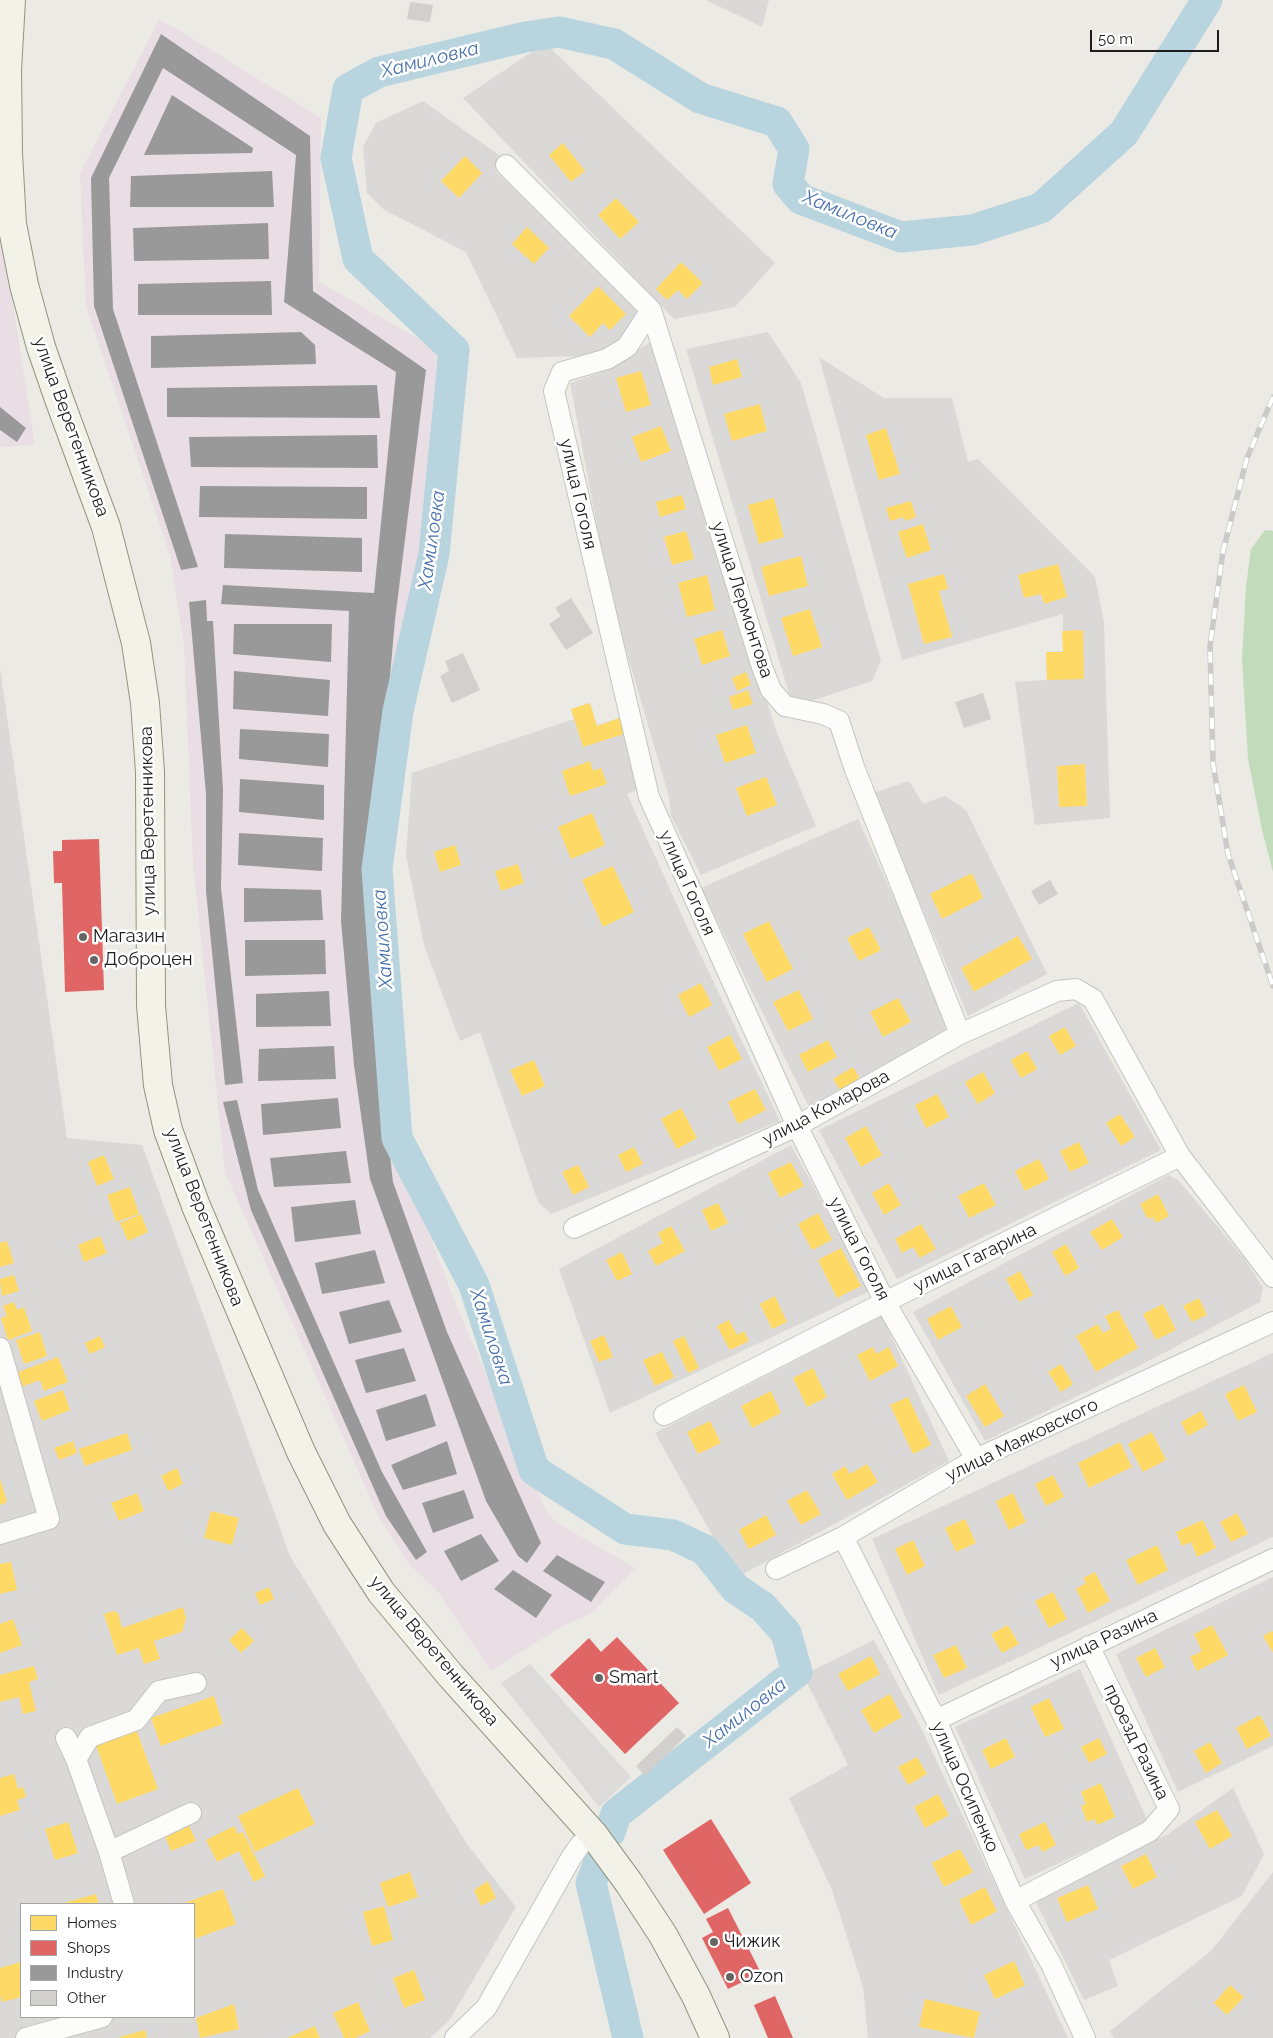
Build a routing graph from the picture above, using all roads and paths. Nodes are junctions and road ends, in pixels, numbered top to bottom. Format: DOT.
graph roads {
  1 [pos="11,0"];
  2 [pos="506,165"];
  3 [pos="651,310"];
  4 [pos="960,1034"];
  5 [pos="797,1126"];
  6 [pos="1180,1156"];
  7 [pos="574,1228"];
  8 [pos="1273,1277"];
  9 [pos="886,1302"];
  10 [pos="1273,1322"];
  11 [pos="0,1348"];
  12 [pos="664,1415"];
  13 [pos="976,1459"];
  14 [pos="0,1534"];
  15 [pos="843,1537"];
  16 [pos="1273,1559"];
  17 [pos="776,1569"];
  18 [pos="1089,1646"];
  19 [pos="196,1683"];
  20 [pos="936,1720"];
  21 [pos="66,1738"];
  22 [pos="76,1759"];
  23 [pos="192,1813"];
  24 [pos="593,1834"];
  25 [pos="109,1852"];
  26 [pos="1015,1901"];
  27 [pos="124,1903"];
  28 [pos="98,2018"];
  29 [pos="461,2032"];
  30 [pos="26,2038"];
  31 [pos="715,2038"];
  32 [pos="1085,2038"];
  1 -- 24 [label="main road, улица Веретенникова"];
  2 -- 3 [label="street, улица Лермонтова"];
  3 -- 4 [label="street, улица Лермонтова"];
  3 -- 5 [label="street, улица Гоголя"];
  4 -- 5 [label="street, улица Комарова"];
  4 -- 6 [label="street, улица Комарова"];
  5 -- 7 [label="street, улица Комарова"];
  5 -- 9 [label="street, улица Гоголя"];
  6 -- 8 [label="street"];
  6 -- 9 [label="street, улица Гагарина"];
  9 -- 12 [label="street, улица Гагарина"];
  9 -- 13 [label="street, улица Гоголя"];
  10 -- 13 [label="street, улица Маяковского"];
  11 -- 14 [label="street"];
  13 -- 15 [label="street, улица Маяковского"];
  15 -- 17 [label="street, улица Маяковского"];
  15 -- 20 [label="street, улица Осипенко"];
  16 -- 18 [label="street, улица Разина"];
  18 -- 20 [label="street, улица Разина"];
  18 -- 26 [label="street, проезд Разина"];
  19 -- 22 [label="street"];
  20 -- 26 [label="street, улица Осипенко"];
  21 -- 22 [label="street"];
  22 -- 25 [label="street"];
  23 -- 25 [label="street"];
  24 -- 29 [label="street"];
  24 -- 31 [label="main road, улица Веретенникова"];
  25 -- 27 [label="street"];
  26 -- 32 [label="street, улица Осипенко"];
  28 -- 30 [label="street"];
}
